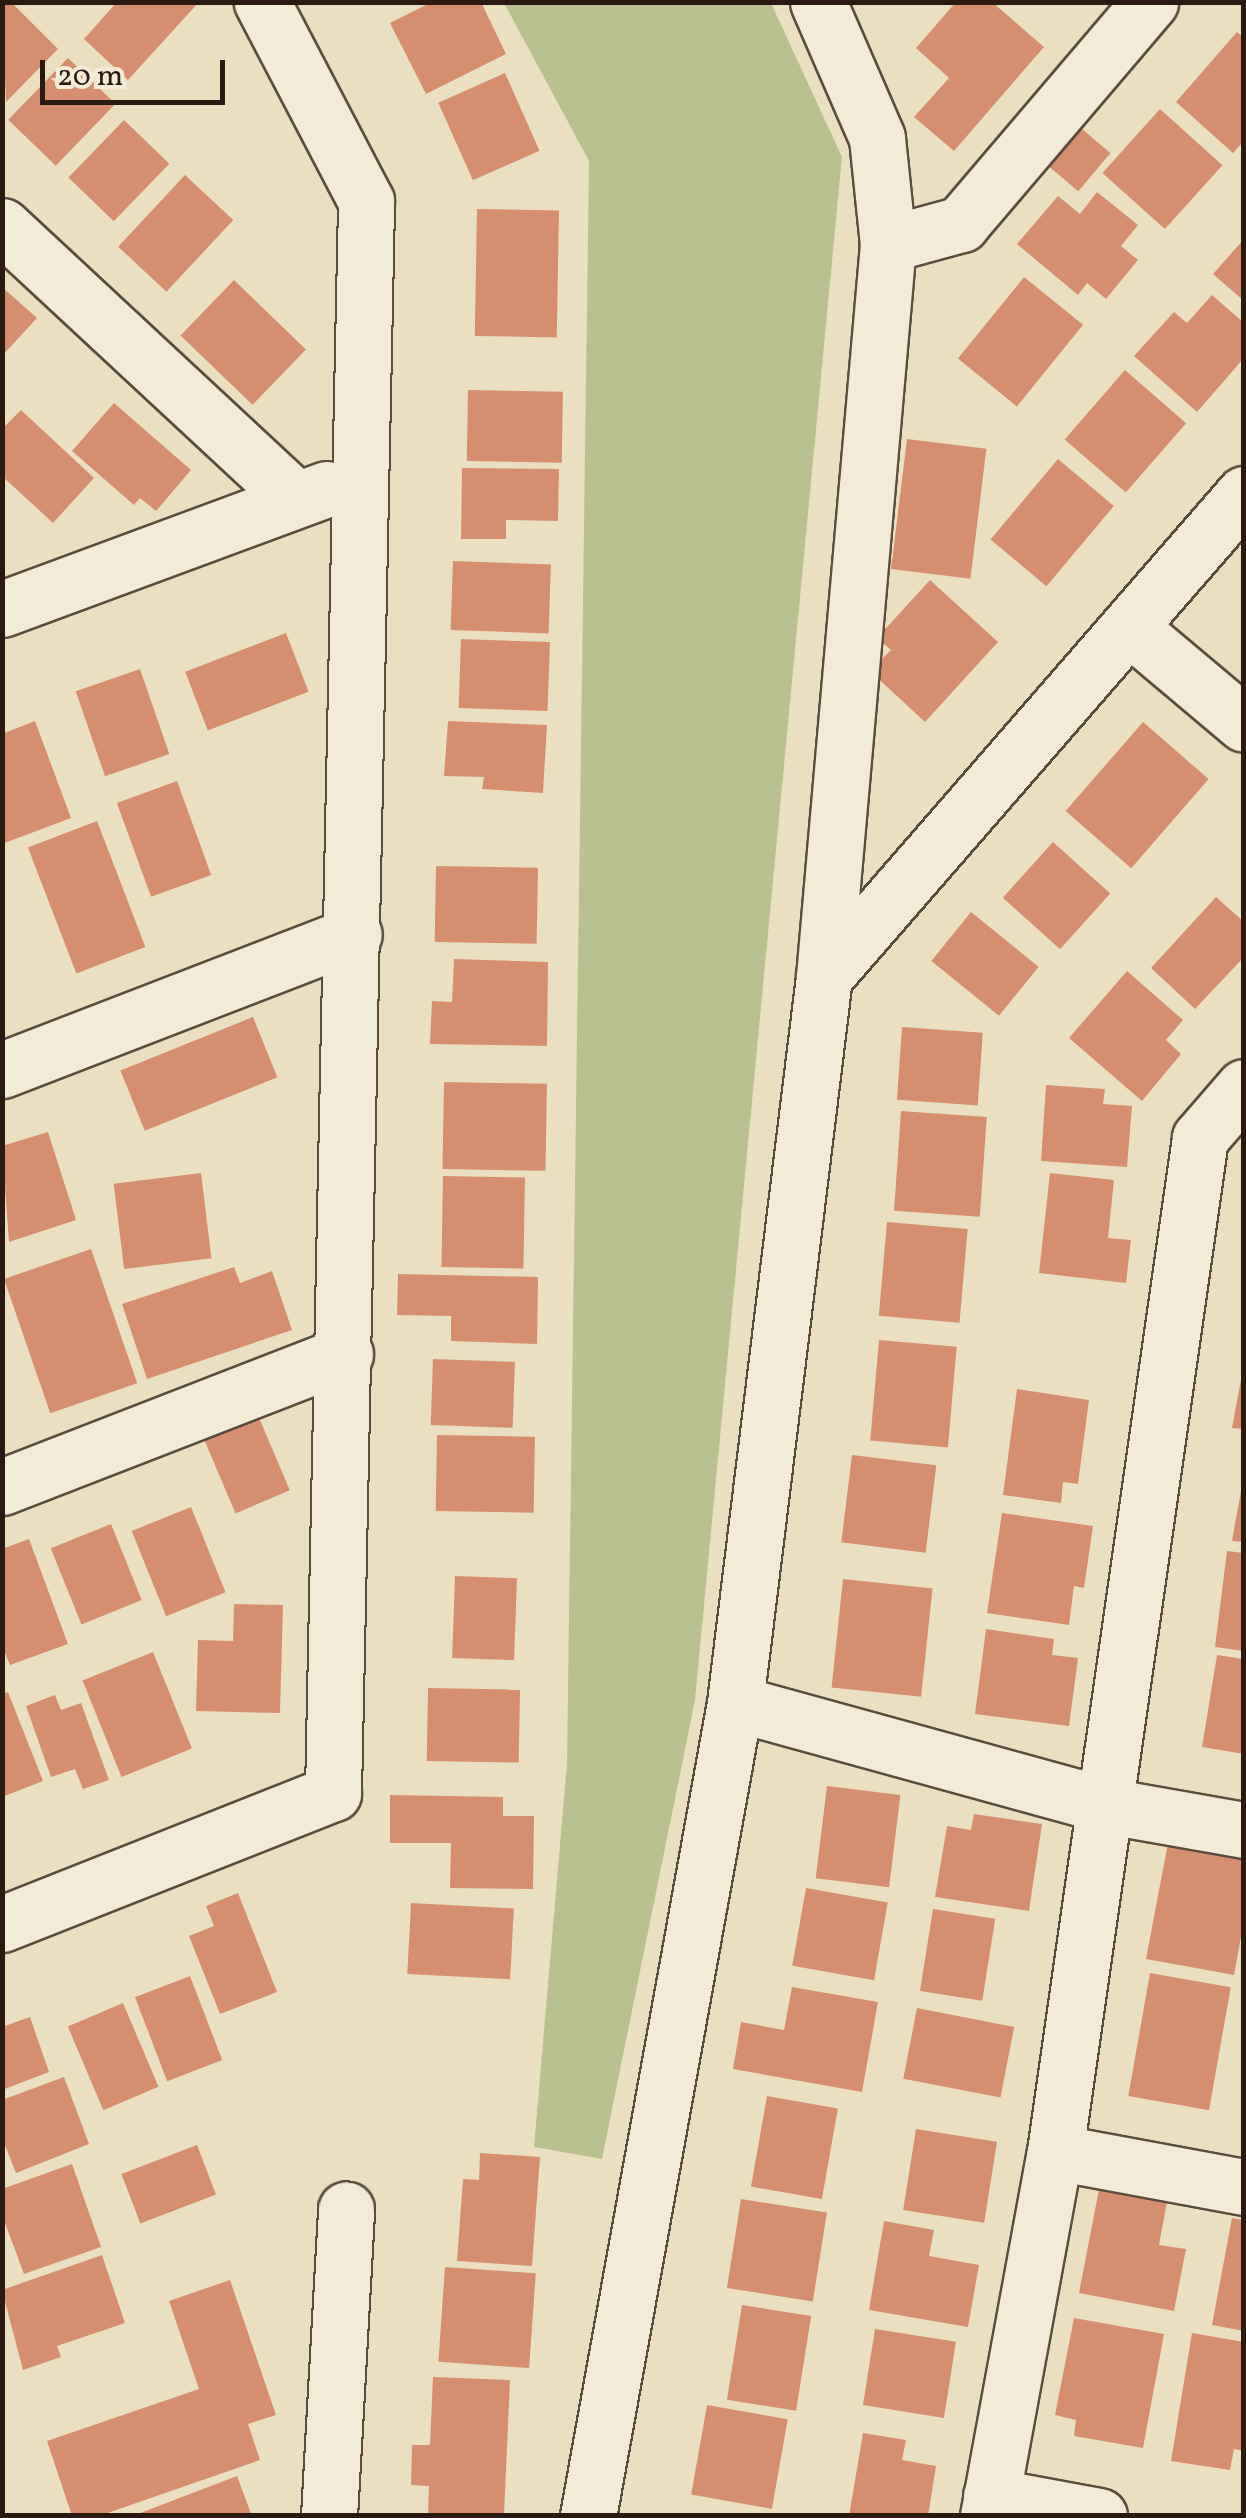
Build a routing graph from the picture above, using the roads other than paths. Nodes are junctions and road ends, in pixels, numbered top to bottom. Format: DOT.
graph roads {
  1 [pos="262,2"];
  2 [pos="818,2"];
  3 [pos="1150,2"];
  4 [pos="2,226"];
  5 [pos="888,244"];
  6 [pos="358,480"];
  7 [pos="1244,494"];
  8 [pos="296,498"];
  9 [pos="2,609"];
  10 [pos="1129,627"];
  11 [pos="1244,724"];
  12 [pos="354,934"];
  13 [pos="824,978"];
  14 [pos="2,1070"];
  15 [pos="1244,1086"];
  16 [pos="346,1354"];
  17 [pos="2,1487"];
  18 [pos="735,1703"];
  19 [pos="1108,1806"];
  20 [pos="1244,1830"];
  21 [pos="2,1924"];
  22 [pos="1055,2152"];
  23 [pos="1244,2186"];
  24 [pos="346,2209"];
  25 [pos="990,2506"];
  26 [pos="329,2516"];
  27 [pos="588,2516"];
  28 [pos="1098,2516"];
  1 -- 6 [label="street"];
  2 -- 5 [label="street"];
  3 -- 5 [label="street"];
  4 -- 8 [label="street"];
  5 -- 13 [label="street"];
  6 -- 8 [label="street"];
  6 -- 12 [label="street"];
  7 -- 10 [label="street"];
  8 -- 9 [label="street"];
  10 -- 11 [label="street"];
  10 -- 13 [label="street"];
  12 -- 14 [label="street"];
  12 -- 16 [label="street"];
  13 -- 18 [label="street"];
  15 -- 19 [label="street"];
  16 -- 17 [label="street"];
  16 -- 21 [label="street"];
  18 -- 19 [label="street"];
  18 -- 27 [label="street"];
  19 -- 20 [label="street"];
  19 -- 22 [label="street"];
  22 -- 23 [label="street"];
  22 -- 25 [label="street"];
  24 -- 26 [label="street"];
  25 -- 28 [label="street"];
}
